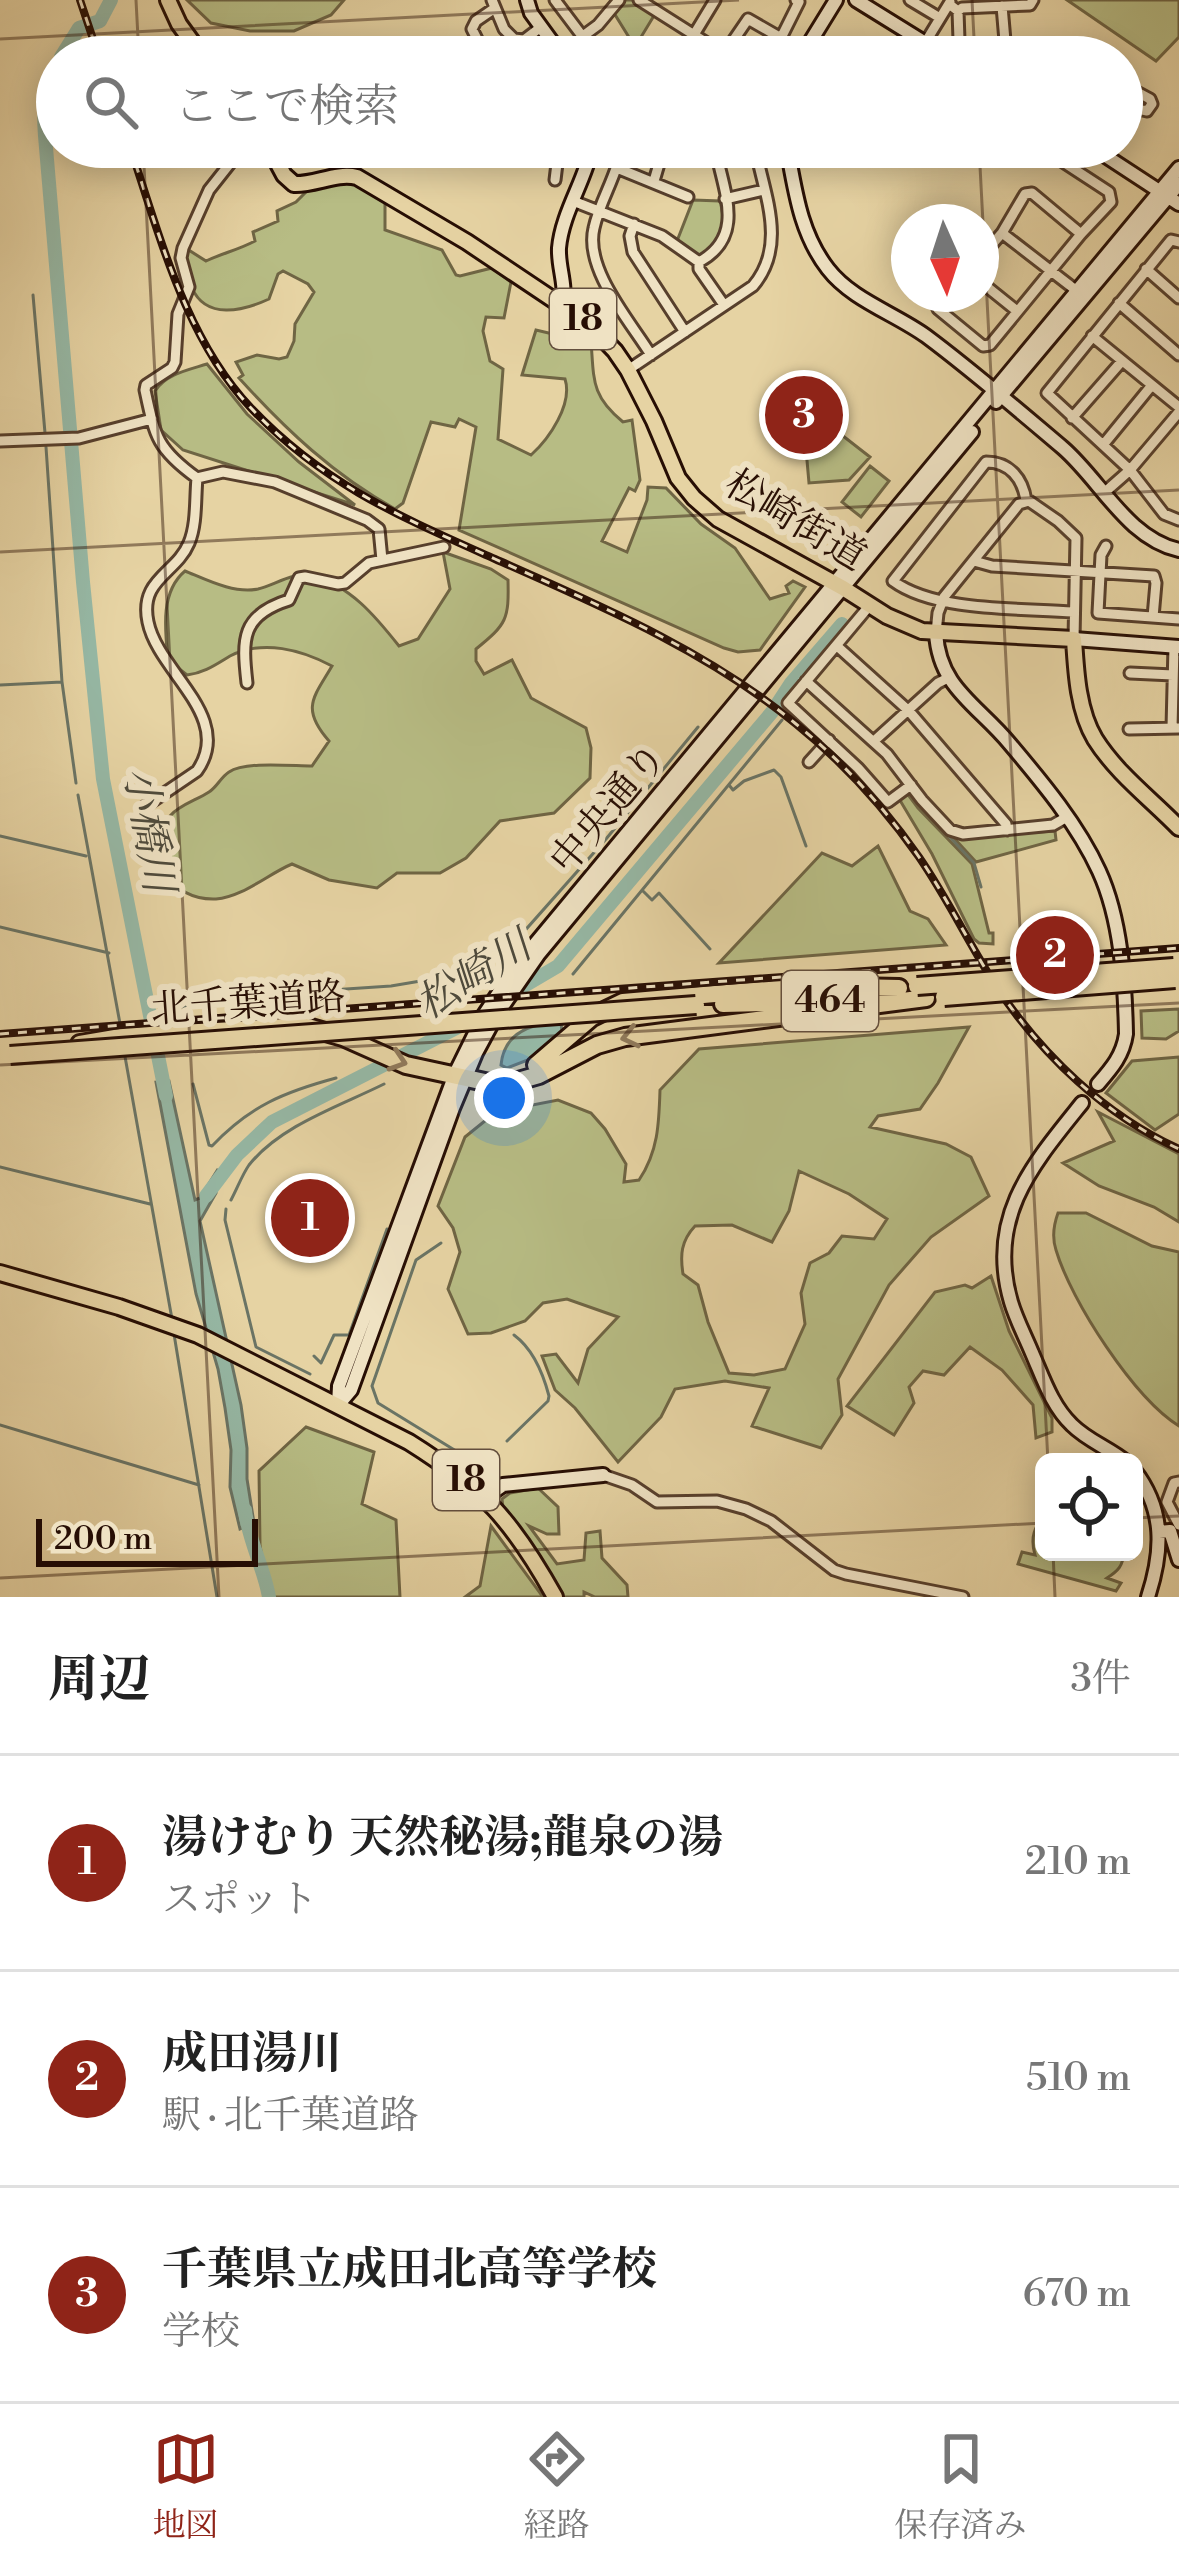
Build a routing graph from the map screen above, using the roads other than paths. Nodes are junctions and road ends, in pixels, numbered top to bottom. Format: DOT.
graph roads {
  1 [pos="168,0"];
  2 [pos="527,0"];
  3 [pos="556,0"];
  4 [pos="619,0"];
  5 [pos="639,0"];
  6 [pos="666,0"];
  7 [pos="715,0"];
  8 [pos="796,0"];
  9 [pos="836,0"];
  10 [pos="856,0"];
  11 [pos="910,0"];
  12 [pos="1033,0"];
  13 [pos="493,4"];
  14 [pos="953,5"];
  15 [pos="1002,7"];
  16 [pos="658,12"];
  17 [pos="940,18"];
  18 [pos="541,27"];
  19 [pos="695,33"];
  20 [pos="188,36"];
  21 [pos="476,36"];
  22 [pos="511,36"];
  23 [pos="529,36"];
  24 [pos="548,36"];
  25 [pos="583,36"];
  26 [pos="699,36"];
  27 [pos="737,36"];
  28 [pos="778,36"];
  29 [pos="782,36"];
  30 [pos="814,36"];
  31 [pos="914,36"];
  32 [pos="929,36"];
  33 [pos="958,36"];
  34 [pos="1005,36"];
  35 [pos="226,168"];
  36 [pos="280,168"];
  37 [pos="556,168"];
  38 [pos="585,168"];
  39 [pos="617,168"];
  40 [pos="657,168"];
  41 [pos="719,168"];
  42 [pos="759,168"];
  43 [pos="792,168"];
  44 [pos="1072,168"];
  45 [pos="1128,168"];
  46 [pos="1179,168"];
  47 [pos="555,180"];
  48 [pos="653,181"];
  49 [pos="764,190"];
  50 [pos="1172,194"];
  51 [pos="688,197"];
  52 [pos="725,199"];
  53 [pos="573,201"];
  54 [pos="599,210"];
  55 [pos="634,224"];
  56 [pos="1002,233"];
  57 [pos="1081,234"];
  58 [pos="999,236"];
  59 [pos="1179,242"];
  60 [pos="699,262"];
  61 [pos="1146,269"];
  62 [pos="1049,272"];
  63 [pos="1077,291"];
  64 [pos="999,296"];
  65 [pos="1179,298"];
  66 [pos="1119,303"];
  67 [pos="562,305"];
  68 [pos="724,305"];
  69 [pos="1017,311"];
  70 [pos="942,312"];
  71 [pos="685,332"];
  72 [pos="1092,336"];
  73 [pos="651,355"];
  74 [pos="1179,355"];
  75 [pos="1122,361"];
  76 [pos="628,370"];
  77 [pos="1152,385"];
  78 [pos="998,394"];
  79 [pos="1179,410"];
  80 [pos="1072,418"];
  81 [pos="152,419"];
  82 [pos="0,441"];
  83 [pos="1103,445"];
  84 [pos="1130,470"];
  85 [pos="197,478"];
  86 [pos="1105,492"];
  87 [pos="1026,501"];
  88 [pos="1179,520"];
  89 [pos="1106,546"];
  90 [pos="443,548"];
  91 [pos="1179,550"];
  92 [pos="382,560"];
  93 [pos="974,561"];
  94 [pos="1076,571"];
  95 [pos="1100,573"];
  96 [pos="838,586"];
  97 [pos="941,602"];
  98 [pos="871,605"];
  99 [pos="1073,612"];
  100 [pos="1153,617"];
  101 [pos="1179,619"];
  102 [pos="936,633"];
  103 [pos="1074,639"];
  104 [pos="837,646"];
  105 [pos="1177,646"];
  106 [pos="1130,674"];
  107 [pos="1173,675"];
  108 [pos="948,678"];
  109 [pos="806,681"];
  110 [pos="247,683"];
  111 [pos="909,711"];
  112 [pos="1176,728"];
  113 [pos="1129,729"];
  114 [pos="830,740"];
  115 [pos="874,741"];
  116 [pos="809,762"];
  117 [pos="911,785"];
  118 [pos="144,807"];
  119 [pos="1067,817"];
  120 [pos="1179,828"];
  121 [pos="1006,830"];
  122 [pos="1177,973"];
  123 [pos="921,992"];
  124 [pos="698,1000"];
  125 [pos="717,1004"];
  126 [pos="5,1055"];
  127 [pos="453,1074"];
  128 [pos="1098,1084"];
  129 [pos="1082,1103"];
  130 [pos="0,1273"];
  131 [pos="338,1405"];
  132 [pos="1112,1453"];
  133 [pos="603,1475"];
  134 [pos="1179,1483"];
  135 [pos="1143,1485"];
  136 [pos="486,1497"];
  137 [pos="1179,1525"];
  138 [pos="1159,1532"];
  139 [pos="1178,1554"];
  140 [pos="899,1584"];
  141 [pos="930,1593"];
  142 [pos="555,1597"];
  143 [pos="898,1597"];
  144 [pos="962,1597"];
  145 [pos="1148,1597"];
  1 -- 20 [label="main road"];
  2 -- 18 [label="street"];
  3 -- 25 [label="street"];
  4 -- 25 [label="street"];
  5 -- 16 [label="street"];
  6 -- 16 [label="street"];
  7 -- 19 [label="street"];
  8 -- 29 [label="street"];
  9 -- 30 [label="street"];
  10 -- 31 [label="street"];
  11 -- 17 [label="street"];
  12 -- 15 [label="street"];
  13 -- 21 [label="street"];
  13 -- 22 [label="street"];
  14 -- 15 [label="street"];
  14 -- 17 [label="street"];
  14 -- 33 [label="street"];
  15 -- 34 [label="street"];
  16 -- 19 [label="street"];
  17 -- 32 [label="street"];
  18 -- 23 [label="street"];
  18 -- 24 [label="street"];
  19 -- 26 [label="street"];
  27 -- 28 [label="street"];
  35 -- 81 [label="street"];
  36 -- 67 [label="main road, 松崎街道 / 18"];
  37 -- 47 [label="street"];
  38 -- 53 [label="street"];
  39 -- 48 [label="street"];
  39 -- 54 [label="street"];
  40 -- 48 [label="street"];
  41 -- 52 [label="street"];
  42 -- 49 [label="street"];
  43 -- 78 [label="street"];
  44 -- 57 [label="street"];
  45 -- 50 [label="street"];
  46 -- 50 [label="street, 中央通り"];
  48 -- 51 [label="street"];
  49 -- 52 [label="street"];
  49 -- 68 [label="street"];
  50 -- 63 [label="street, 中央通り"];
  50 -- 78 [label="street, 中央通り"];
  52 -- 60 [label="street"];
  53 -- 54 [label="street"];
  53 -- 67 [label="street"];
  54 -- 55 [label="street"];
  54 -- 73 [label="street"];
  55 -- 60 [label="street"];
  55 -- 71 [label="street"];
  56 -- 57 [label="street"];
  56 -- 58 [label="street"];
  56 -- 62 [label="street"];
  57 -- 62 [label="street"];
  59 -- 61 [label="street"];
  60 -- 68 [label="street"];
  61 -- 65 [label="street"];
  61 -- 66 [label="street"];
  62 -- 63 [label="street"];
  62 -- 69 [label="street"];
  63 -- 78 [label="street, 中央通り"];
  64 -- 69 [label="street"];
  66 -- 72 [label="street"];
  66 -- 74 [label="street"];
  67 -- 76 [label="main road, 松崎街道 / 18"];
  68 -- 71 [label="street"];
  69 -- 70 [label="street"];
  71 -- 73 [label="street"];
  72 -- 75 [label="street"];
  72 -- 80 [label="street"];
  73 -- 76 [label="street"];
  75 -- 77 [label="street"];
  75 -- 80 [label="street"];
  76 -- 96 [label="main road, 松崎街道 / 18"];
  77 -- 79 [label="street"];
  77 -- 83 [label="street"];
  78 -- 86 [label="street"];
  78 -- 96 [label="street, 中央通り"];
  79 -- 84 [label="street"];
  80 -- 83 [label="street"];
  81 -- 82 [label="street"];
  81 -- 85 [label="street"];
  83 -- 84 [label="street"];
  84 -- 86 [label="street"];
  84 -- 88 [label="street"];
  85 -- 92 [label="street"];
  85 -- 118 [label="street"];
  86 -- 91 [label="street"];
  87 -- 93 [label="street"];
  87 -- 94 [label="street"];
  87 -- 97 [label="street"];
  89 -- 95 [label="street"];
  90 -- 92 [label="street"];
  92 -- 110 [label="street"];
  93 -- 94 [label="street"];
  93 -- 97 [label="street"];
  94 -- 95 [label="street"];
  94 -- 99 [label="street"];
  95 -- 100 [label="street"];
  95 -- 100 [label="street"];
  96 -- 98 [label="main road, 松崎街道 / 18"];
  96 -- 127 [label="street, 中央通り"];
  97 -- 99 [label="street"];
  97 -- 102 [label="street"];
  98 -- 102 [label="main road, 松崎街道 / 18"];
  98 -- 104 [label="street"];
  99 -- 103 [label="street"];
  100 -- 101 [label="street"];
  102 -- 103 [label="main road, 松崎街道 / 18"];
  102 -- 108 [label="street"];
  103 -- 105 [label="street"];
  103 -- 120 [label="main road"];
  104 -- 109 [label="street"];
  104 -- 111 [label="street"];
  105 -- 107 [label="street"];
  106 -- 107 [label="street"];
  107 -- 112 [label="street"];
  108 -- 111 [label="street"];
  108 -- 119 [label="street"];
  109 -- 114 [label="street"];
  109 -- 115 [label="street"];
  111 -- 115 [label="street"];
  111 -- 121 [label="street"];
  112 -- 113 [label="street"];
  114 -- 116 [label="street"];
  114 -- 117 [label="street"];
  115 -- 117 [label="street"];
  117 -- 121 [label="street"];
  119 -- 121 [label="street"];
  119 -- 128 [label="street"];
  122 -- 123 [label="highway, 北千葉道路 / 464, bridge"];
  122 -- 123 [label="highway, 北千葉道路 / 464, bridge"];
  123 -- 124 [label="highway"];
  123 -- 125 [label="highway, 北千葉道路 / 464"];
  123 -- 125 [label="highway, 北千葉道路 / 464"];
  123 -- 127 [label="highway, one-way"];
  124 -- 125 [label="highway, 北千葉道路 / 464"];
  124 -- 126 [label="highway, 北千葉道路 / 464, bridge"];
  124 -- 127 [label="highway, bridge"];
  126 -- 127 [label="highway, one-way, bridge"];
  127 -- 131 [label="street, 中央通り"];
  129 -- 132 [label="street"];
  130 -- 131 [label="main road, 18"];
  131 -- 136 [label="main road, 18"];
  133 -- 136 [label="street"];
  133 -- 140 [label="street"];
  134 -- 137 [label="street"];
  135 -- 138 [label="street"];
  136 -- 142 [label="main road, 18"];
  138 -- 139 [label="street"];
  138 -- 145 [label="street"];
  140 -- 141 [label="street"];
  140 -- 143 [label="street"];
  141 -- 144 [label="street"];
}
